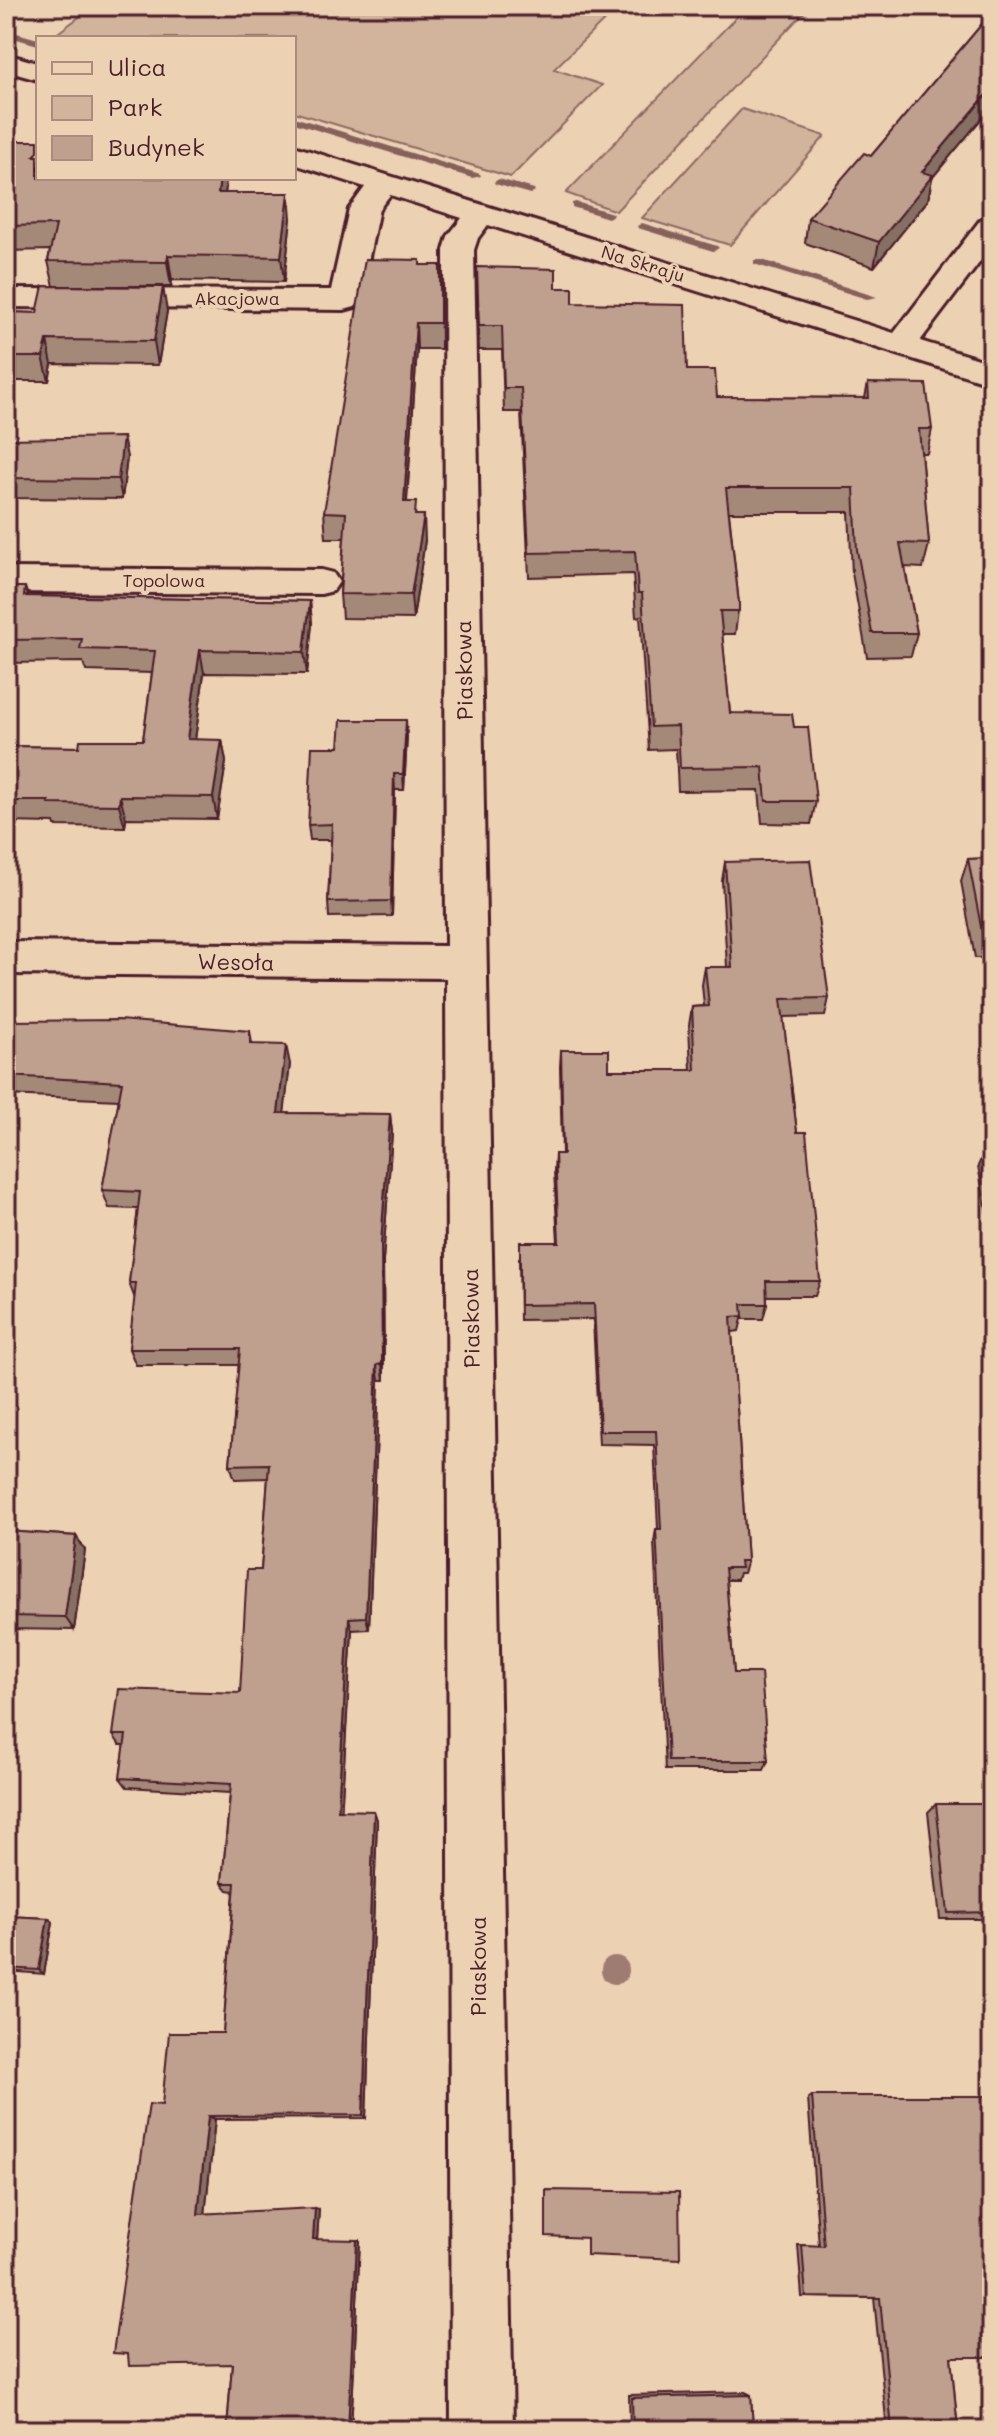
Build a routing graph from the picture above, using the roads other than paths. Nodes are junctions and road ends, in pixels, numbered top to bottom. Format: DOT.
graph roads {
  1 [pos="6,62"];
  2 [pos="36,71"];
  3 [pos="296,156"];
  4 [pos="383,183"];
  5 [pos="482,213"];
  6 [pos="992,225"];
  7 [pos="6,298"];
  8 [pos="901,345"];
  9 [pos="992,374"];
  10 [pos="6,580"];
  11 [pos="321,582"];
  12 [pos="6,958"];
  13 [pos="466,962"];
  14 [pos="482,2430"];
  1 -- 2 [label="street"];
  3 -- 4 [label="street, Na Skraju"];
  4 -- 5 [label="street, Na Skraju"];
  4 -- 7 [label="street, Akacjowa"];
  5 -- 8 [label="street, Na Skraju"];
  5 -- 13 [label="street, Piaskowa"];
  6 -- 8 [label="street"];
  8 -- 9 [label="street, Na Skraju"];
  10 -- 11 [label="street, Topolowa"];
  12 -- 13 [label="street, Wesoła"];
  13 -- 14 [label="street, Piaskowa"];
}
